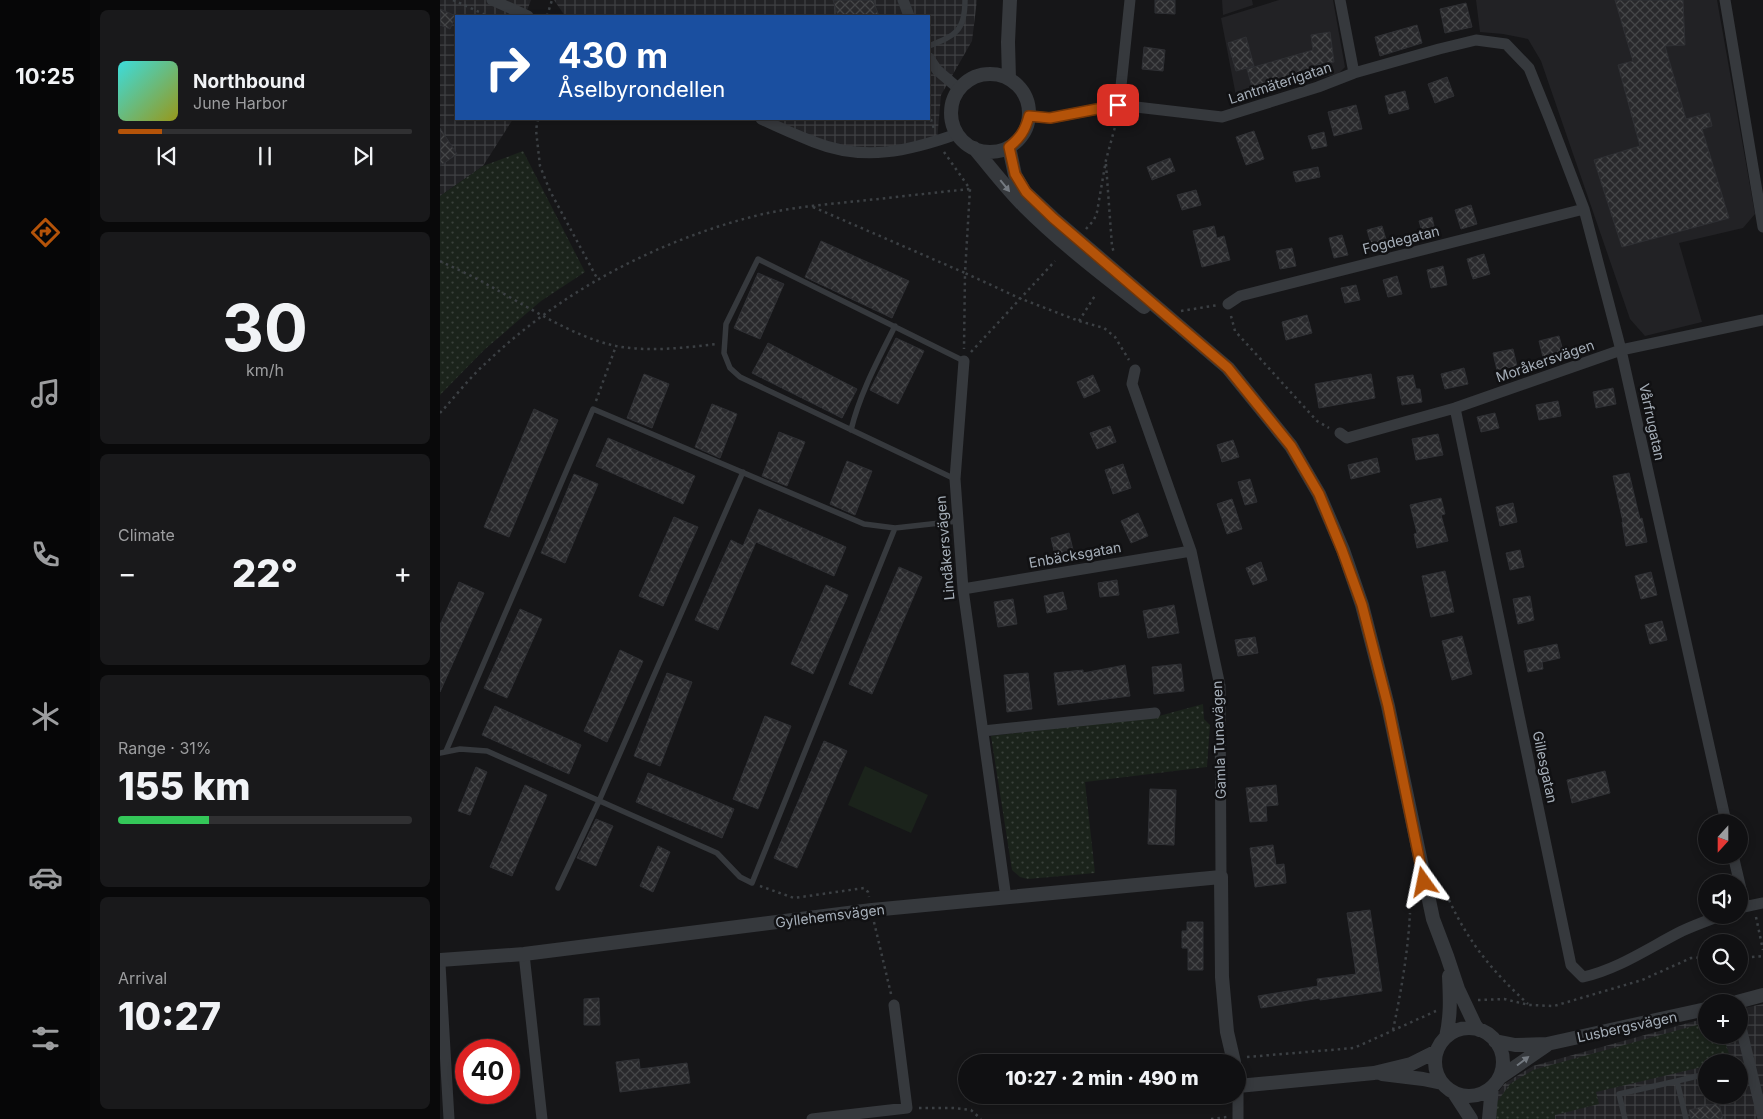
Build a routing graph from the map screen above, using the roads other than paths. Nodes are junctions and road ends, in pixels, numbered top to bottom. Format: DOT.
graph roads {
  1 [pos="492,0"];
  2 [pos="903,0"];
  3 [pos="965,0"];
  4 [pos="1010,0"];
  5 [pos="1130,0"];
  6 [pos="1340,0"];
  7 [pos="1725,0"];
  8 [pos="526,15"];
  9 [pos="909,15"];
  10 [pos="1506,44"];
  11 [pos="930,46"];
  12 [pos="930,60"];
  13 [pos="1354,74"];
  14 [pos="1009,79"];
  15 [pos="959,89"];
  16 [pos="1118,105"];
  17 [pos="1029,116"];
  18 [pos="762,120"];
  19 [pos="957,134"];
  20 [pos="1009,147"];
  21 [pos="974,148"];
  22 [pos="1584,209"];
  23 [pos="1763,227"];
  24 [pos="1228,304"];
  25 [pos="1763,320"];
  26 [pos="895,326"];
  27 [pos="1621,350"];
  28 [pos="964,361"];
  29 [pos="1135,370"];
  30 [pos="1455,408"];
  31 [pos="851,430"];
  32 [pos="1340,433"];
  33 [pos="1291,446"];
  34 [pos="743,472"];
  35 [pos="955,479"];
  36 [pos="958,521"];
  37 [pos="896,528"];
  38 [pos="1191,551"];
  39 [pos="963,589"];
  40 [pos="1155,713"];
  41 [pos="983,731"];
  42 [pos="443,752"];
  43 [pos="599,801"];
  44 [pos="1724,814"];
  45 [pos="1736,864"];
  46 [pos="1221,877"];
  47 [pos="558,888"];
  48 [pos="1006,898"];
  49 [pos="1750,905"];
  50 [pos="1700,924"];
  51 [pos="524,954"];
  52 [pos="1448,956"];
  53 [pos="440,960"];
  54 [pos="440,964"];
  55 [pos="1763,995"];
  56 [pos="1748,999"];
  57 [pos="894,1006"];
  58 [pos="1698,1012"];
  59 [pos="1479,1030"];
  60 [pos="1446,1037"];
  61 [pos="1495,1041"];
  62 [pos="1547,1044"];
  63 [pos="1437,1051"];
  64 [pos="1232,1054"];
  65 [pos="1374,1073"];
  66 [pos="1698,1076"];
  67 [pos="1748,1077"];
  68 [pos="1246,1081"];
  69 [pos="1677,1081"];
  70 [pos="1496,1082"];
  71 [pos="1442,1083"];
  72 [pos="1454,1093"];
  73 [pos="1238,1104"];
  74 [pos="449,1119"];
  75 [pos="542,1119"];
  76 [pos="812,1119"];
  77 [pos="1238,1119"];
  78 [pos="1472,1119"];
  79 [pos="1489,1119"];
  80 [pos="1625,1119"];
  81 [pos="1686,1119"];
  82 [pos="1763,1119"];
  1 -- 8 [label="street"];
  2 -- 9 [label="street"];
  3 -- 11 [label="lane"];
  4 -- 14 [label="street"];
  5 -- 16 [label="street"];
  6 -- 13 [label="street"];
  7 -- 23 [label="street"];
  10 -- 13 [label="street, Lantmäterigatan"];
  10 -- 22 [label="street, Vårfrugatan"];
  12 -- 15 [label="street"];
  13 -- 16 [label="street, Lantmäterigatan"];
  14 -- 15 [label="street"];
  14 -- 17 [label="street"];
  15 -- 19 [label="street"];
  16 -- 17 [label="street, Lantmäterigatan"];
  17 -- 20 [label="street"];
  18 -- 19 [label="street"];
  19 -- 21 [label="street"];
  20 -- 21 [label="street"];
  20 -- 33 [label="street"];
  21 -- 33 [label="street, one-way"];
  22 -- 24 [label="street, Fogdegatan"];
  22 -- 27 [label="street, Vårfrugatan"];
  25 -- 27 [label="street, Moråkersvägen"];
  26 -- 28 [label="lane"];
  26 -- 31 [label="lane"];
  26 -- 31 [label="lane"];
  27 -- 30 [label="street, Moråkersvägen"];
  27 -- 44 [label="street, Vårfrugatan"];
  28 -- 35 [label="street, Lindåkersvägen"];
  29 -- 38 [label="street, Gamla Tunavägen"];
  30 -- 32 [label="street, Moråkersvägen"];
  30 -- 50 [label="street, Gillesgatan"];
  31 -- 35 [label="lane"];
  33 -- 52 [label="street"];
  34 -- 37 [label="lane"];
  34 -- 42 [label="lane"];
  34 -- 43 [label="lane"];
  35 -- 36 [label="street, Lindåkersvägen"];
  36 -- 37 [label="lane"];
  36 -- 39 [label="street, Lindåkersvägen"];
  37 -- 43 [label="lane"];
  38 -- 39 [label="street, Enbäcksgatan"];
  38 -- 46 [label="street, Gamla Tunavägen"];
  39 -- 41 [label="street, Lindåkersvägen"];
  40 -- 41 [label="street"];
  41 -- 48 [label="street, Lindåkersvägen"];
  42 -- 43 [label="lane"];
  43 -- 47 [label="lane"];
  45 -- 49 [label="street"];
  46 -- 48 [label="street, Gyllehemsvägen"];
  46 -- 64 [label="street, Gamla Tunavägen"];
  48 -- 51 [label="street, Gyllehemsvägen"];
  51 -- 53 [label="street, Gyllehemsvägen"];
  51 -- 75 [label="street"];
  52 -- 59 [label="street"];
  52 -- 60 [label="street"];
  54 -- 74 [label="street"];
  55 -- 56 [label="street"];
  57 -- 76 [label="street"];
  58 -- 62 [label="street, Lusbergsvägen"];
  59 -- 60 [label="street"];
  59 -- 61 [label="street"];
  60 -- 63 [label="street"];
  61 -- 62 [label="street, Lusbergsvägen"];
  61 -- 70 [label="street"];
  70 -- 62 [label="street, Lusbergsvägen, one-way"];
  63 -- 65 [label="street"];
  63 -- 71 [label="street"];
  65 -- 68 [label="street"];
  65 -- 71 [label="street"];
  66 -- 69 [label="lane"];
  67 -- 82 [label="street"];
  69 -- 80 [label="lane"];
  69 -- 81 [label="lane"];
  70 -- 72 [label="street"];
  70 -- 79 [label="street"];
  71 -- 72 [label="street"];
  72 -- 78 [label="street"];
  73 -- 77 [label="street"];
}
